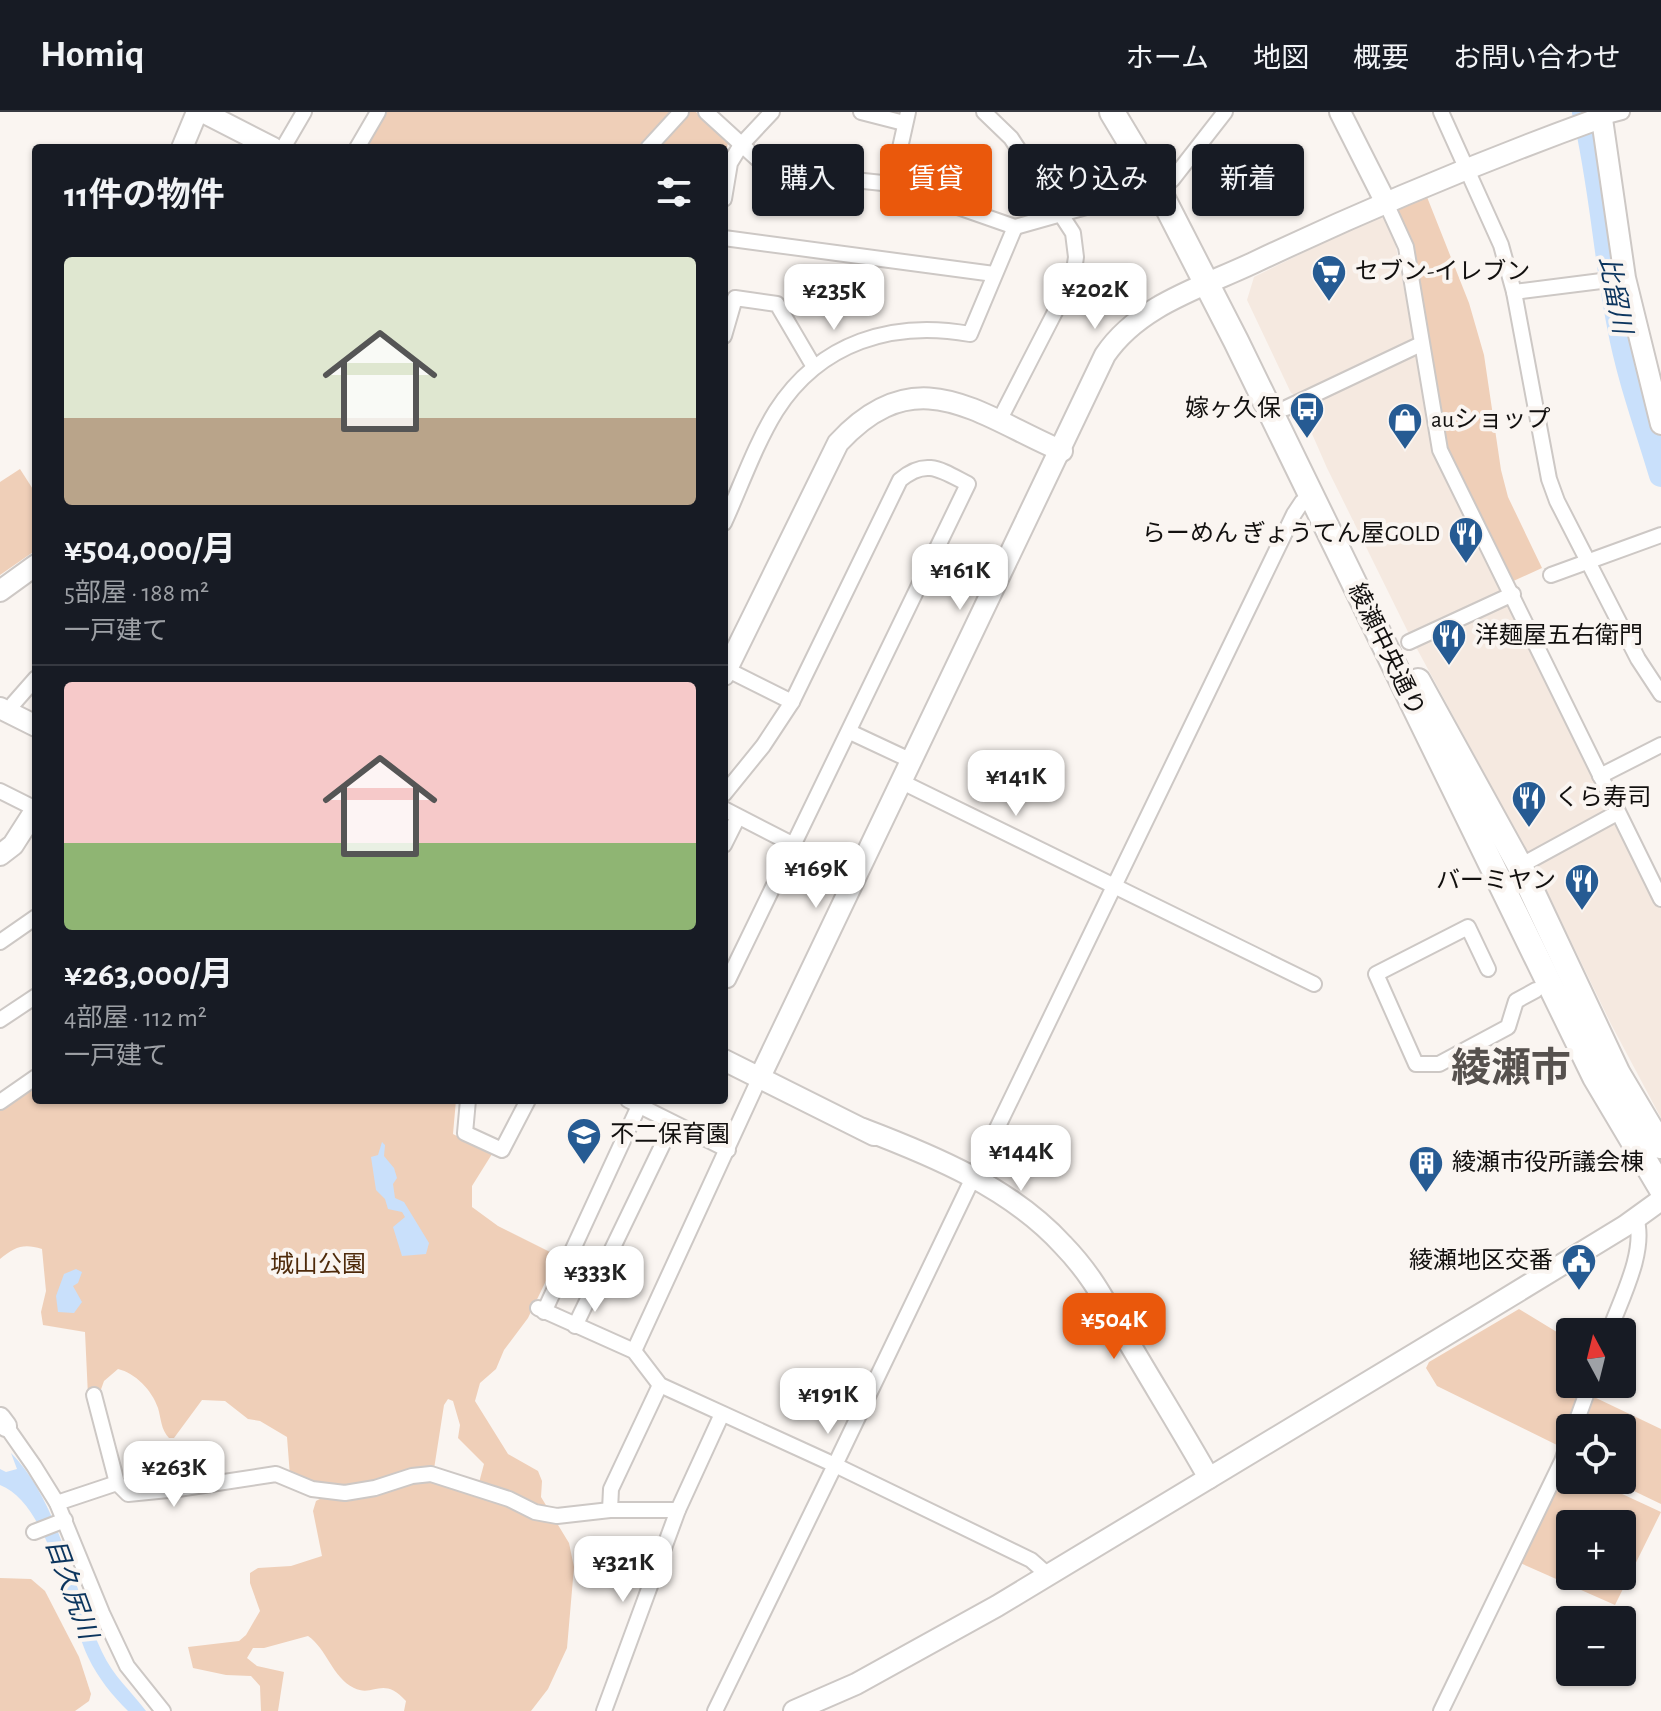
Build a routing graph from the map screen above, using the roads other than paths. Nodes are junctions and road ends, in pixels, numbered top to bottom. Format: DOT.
graph roads {
  1 [pos="200,112"];
  2 [pos="304,112"];
  3 [pos="378,112"];
  4 [pos="681,112"];
  5 [pos="706,112"];
  6 [pos="772,112"];
  7 [pos="861,112"];
  8 [pos="984,112"];
  9 [pos="1112,112"];
  10 [pos="1130,112"];
  11 [pos="1225,112"];
  12 [pos="1340,112"];
  13 [pos="1441,112"];
  14 [pos="906,118"];
  15 [pos="1599,118"];
  16 [pos="184,144"];
  17 [pos="265,144"];
  18 [pos="285,144"];
  19 [pos="359,144"];
  20 [pos="652,144"];
  21 [pos="900,144"];
  22 [pos="1015,144"];
  23 [pos="1135,144"];
  24 [pos="1150,144"];
  25 [pos="741,145"];
  26 [pos="1176,169"];
  27 [pos="1468,169"];
  28 [pos="728,175"];
  29 [pos="880,183"];
  30 [pos="1385,201"];
  31 [pos="1176,207"];
  32 [pos="984,216"];
  33 [pos="1059,216"];
  34 [pos="1064,216"];
  35 [pos="1015,227"];
  36 [pos="728,239"];
  37 [pos="994,274"];
  38 [pos="1622,279"];
  39 [pos="1213,281"];
  40 [pos="1514,292"];
  41 [pos="728,322"];
  42 [pos="1421,344"];
  43 [pos="814,367"];
  44 [pos="1286,408"];
  45 [pos="999,421"];
  46 [pos="1661,424"];
  47 [pos="1062,451"];
  48 [pos="1311,496"];
  49 [pos="728,514"];
  50 [pos="1661,535"];
  51 [pos="1589,560"];
  52 [pos="32,568"];
  53 [pos="1551,575"];
  54 [pos="0,591"];
  55 [pos="1513,594"];
  56 [pos="1409,642"];
  57 [pos="728,665"];
  58 [pos="728,672"];
  59 [pos="32,683"];
  60 [pos="1661,694"];
  61 [pos="792,702"];
  62 [pos="5,710"];
  63 [pos="32,724"];
  64 [pos="850,732"];
  65 [pos="1661,745"];
  66 [pos="912,761"];
  67 [pos="1600,776"];
  68 [pos="902,782"];
  69 [pos="728,789"];
  70 [pos="0,791"];
  71 [pos="32,807"];
  72 [pos="731,813"];
  73 [pos="1617,813"];
  74 [pos="32,815"];
  75 [pos="794,845"];
  76 [pos="0,855"];
  77 [pos="1520,866"];
  78 [pos="1114,887"];
  79 [pos="1661,899"];
  80 [pos="32,920"];
  81 [pos="0,942"];
  82 [pos="1488,969"];
  83 [pos="728,980"];
  84 [pos="1314,984"];
  85 [pos="1536,990"];
  86 [pos="32,999"];
  87 [pos="0,1020"];
  88 [pos="728,1062"];
  89 [pos="760,1077"];
  90 [pos="32,1080"];
  91 [pos="0,1102"];
  92 [pos="468,1104"];
  93 [pos="526,1104"];
  94 [pos="634,1104"];
  95 [pos="636,1104"];
  96 [pos="673,1123"];
  97 [pos="1661,1146"];
  98 [pos="728,1150"];
  99 [pos="971,1182"];
  100 [pos="1661,1188"];
  101 [pos="1661,1200"];
  102 [pos="1630,1222"];
  103 [pos="1614,1318"];
  104 [pos="575,1326"];
  105 [pos="634,1351"];
  106 [pos="660,1385"];
  107 [pos="94,1395"];
  108 [pos="722,1414"];
  109 [pos="3,1422"];
  110 [pos="835,1465"];
  111 [pos="1556,1473"];
  112 [pos="1209,1478"];
  113 [pos="117,1483"];
  114 [pos="57,1503"];
  115 [pos="610,1510"];
  116 [pos="678,1510"];
  117 [pos="62,1522"];
  118 [pos="36,1532"];
  119 [pos="1048,1575"];
  120 [pos="163,1711"];
  121 [pos="604,1711"];
  122 [pos="715,1711"];
  123 [pos="794,1711"];
  124 [pos="1441,1711"];
  1 -- 16 [label="street"];
  1 -- 17 [label="street"];
  2 -- 18 [label="street"];
  3 -- 19 [label="street"];
  4 -- 20 [label="street"];
  5 -- 25 [label="street"];
  6 -- 25 [label="street"];
  7 -- 14 [label="street"];
  8 -- 22 [label="street"];
  9 -- 23 [label="main road, 綾瀬中央通り"];
  10 -- 24 [label="main road, 綾瀬中央通り"];
  11 -- 26 [label="street"];
  12 -- 30 [label="street"];
  13 -- 27 [label="street"];
  14 -- 21 [label="street"];
  15 -- 27 [label="street"];
  15 -- 38 [label="street"];
  25 -- 28 [label="street"];
  25 -- 29 [label="street"];
  27 -- 30 [label="street"];
  27 -- 40 [label="street"];
  30 -- 39 [label="street"];
  30 -- 42 [label="street"];
  31 -- 39 [label="main road, 綾瀬中央通り"];
  32 -- 35 [label="street"];
  33 -- 35 [label="street"];
  34 -- 45 [label="street"];
  35 -- 37 [label="street"];
  36 -- 37 [label="street"];
  37 -- 43 [label="street"];
  38 -- 40 [label="street"];
  38 -- 46 [label="street"];
  39 -- 44 [label="main road, 綾瀬中央通り"];
  39 -- 47 [label="street"];
  39 -- 48 [label="main road, 綾瀬中央通り"];
  40 -- 51 [label="street"];
  41 -- 43 [label="street"];
  42 -- 44 [label="street"];
  42 -- 55 [label="street"];
  43 -- 49 [label="street"];
  44 -- 77 [label="main road, 綾瀬中央通り"];
  45 -- 47 [label="street"];
  45 -- 57 [label="street"];
  47 -- 66 [label="street"];
  48 -- 78 [label="street"];
  48 -- 100 [label="main road, 綾瀬中央通り"];
  50 -- 51 [label="street"];
  51 -- 53 [label="street"];
  51 -- 60 [label="street"];
  52 -- 54 [label="street"];
  55 -- 56 [label="street"];
  55 -- 67 [label="street"];
  58 -- 61 [label="street"];
  59 -- 62 [label="street"];
  61 -- 64 [label="street"];
  61 -- 69 [label="street"];
  62 -- 63 [label="street"];
  64 -- 66 [label="street"];
  64 -- 75 [label="street"];
  65 -- 67 [label="street"];
  66 -- 68 [label="street"];
  67 -- 73 [label="street"];
  68 -- 78 [label="street"];
  68 -- 89 [label="street"];
  70 -- 71 [label="street"];
  72 -- 75 [label="street"];
  73 -- 77 [label="street"];
  73 -- 79 [label="street"];
  74 -- 76 [label="street"];
  75 -- 83 [label="street"];
  77 -- 97 [label="main road, 綾瀬中央通り"];
  78 -- 84 [label="street"];
  78 -- 99 [label="street"];
  80 -- 81 [label="street"];
  82 -- 85 [label="street"];
  86 -- 87 [label="street"];
  88 -- 89 [label="street"];
  89 -- 98 [label="street"];
  89 -- 99 [label="street"];
  90 -- 91 [label="street"];
  92 -- 93 [label="street"];
  94 -- 104 [label="street"];
  95 -- 96 [label="street"];
  96 -- 98 [label="street"];
  96 -- 104 [label="street"];
  98 -- 105 [label="street"];
  99 -- 110 [label="street"];
  99 -- 112 [label="street"];
  101 -- 102 [label="street"];
  102 -- 103 [label="street"];
  102 -- 112 [label="street"];
  104 -- 105 [label="street"];
  105 -- 106 [label="street"];
  106 -- 108 [label="street"];
  106 -- 115 [label="street"];
  107 -- 113 [label="street"];
  108 -- 110 [label="street"];
  108 -- 116 [label="street"];
  109 -- 114 [label="street"];
  110 -- 119 [label="street"];
  110 -- 122 [label="street"];
  111 -- 124 [label="street"];
  112 -- 119 [label="street"];
  113 -- 114 [label="street"];
  113 -- 115 [label="street"];
  114 -- 117 [label="street"];
  115 -- 116 [label="street"];
  116 -- 121 [label="street"];
  117 -- 118 [label="street"];
  117 -- 120 [label="street"];
  119 -- 123 [label="street"];
}
